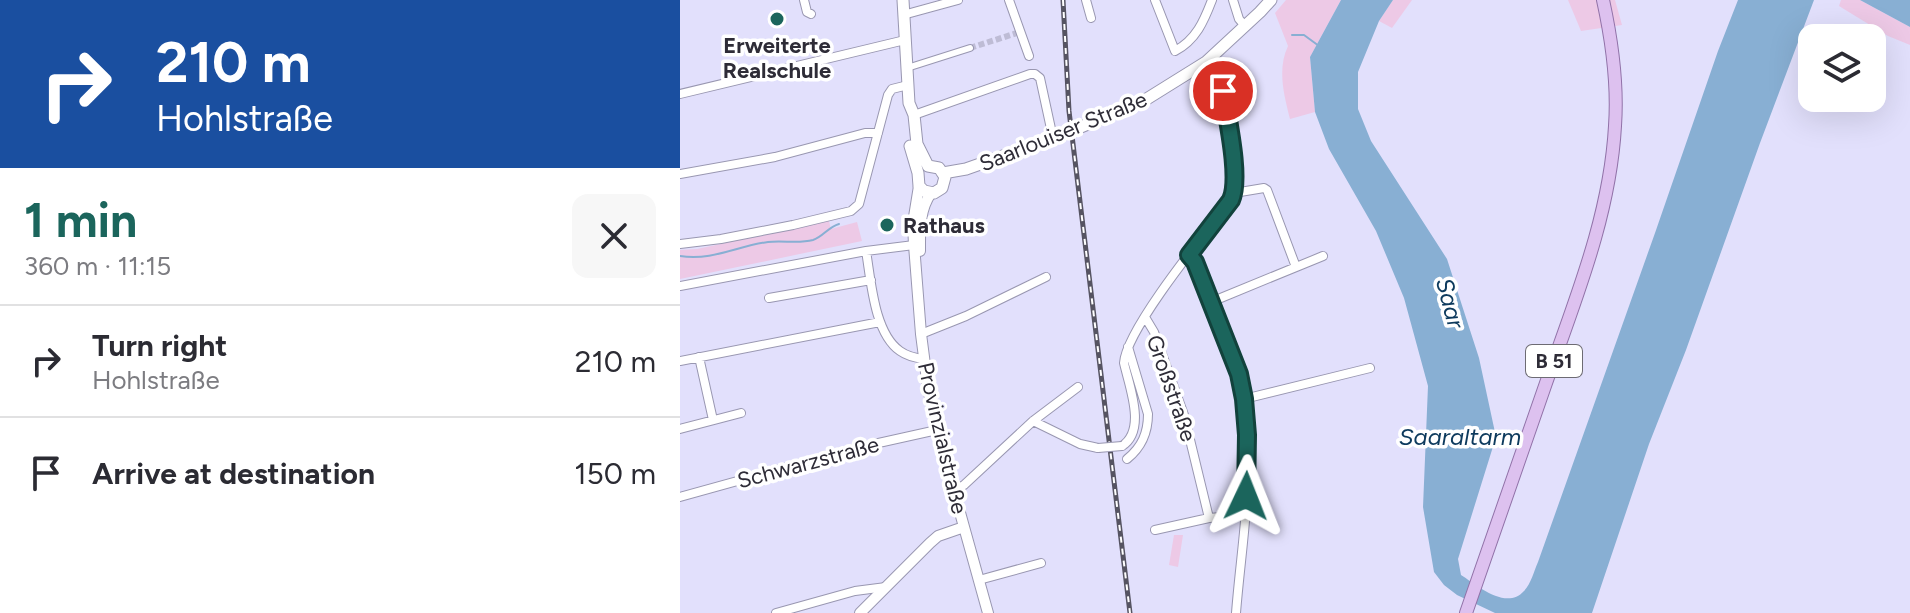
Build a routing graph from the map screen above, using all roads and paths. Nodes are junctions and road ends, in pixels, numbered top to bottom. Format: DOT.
graph roads {
  1 [pos="804,0"];
  2 [pos="903,0"];
  3 [pos="958,0"];
  4 [pos="1009,0"];
  5 [pos="1086,0"];
  6 [pos="1155,0"];
  7 [pos="1212,0"];
  8 [pos="1233,0"];
  9 [pos="1271,0"];
  10 [pos="1603,0"];
  11 [pos="811,14"];
  12 [pos="903,15"];
  13 [pos="1091,18"];
  14 [pos="1245,26"];
  15 [pos="905,40"];
  16 [pos="970,48"];
  17 [pos="1029,56"];
  18 [pos="1206,62"];
  19 [pos="907,68"];
  20 [pos="908,85"];
  21 [pos="680,94"];
  22 [pos="911,109"];
  23 [pos="878,133"];
  24 [pos="1053,138"];
  25 [pos="680,174"];
  26 [pos="922,175"];
  27 [pos="944,177"];
  28 [pos="931,193"];
  29 [pos="1234,193"];
  30 [pos="680,244"];
  31 [pos="914,245"];
  32 [pos="866,251"];
  33 [pos="1189,255"];
  34 [pos="1323,256"];
  35 [pos="1296,267"];
  36 [pos="1046,277"];
  37 [pos="871,280"];
  38 [pos="680,286"];
  39 [pos="919,293"];
  40 [pos="769,298"];
  41 [pos="1211,302"];
  42 [pos="1145,317"];
  43 [pos="880,322"];
  44 [pos="921,334"];
  45 [pos="1128,347"];
  46 [pos="699,357"];
  47 [pos="924,359"];
  48 [pos="680,361"];
  49 [pos="1370,368"];
  50 [pos="1078,387"];
  51 [pos="1244,399"];
  52 [pos="741,413"];
  53 [pos="713,420"];
  54 [pos="1033,421"];
  55 [pos="680,429"];
  56 [pos="937,430"];
  57 [pos="1127,459"];
  58 [pos="953,491"];
  59 [pos="680,497"];
  60 [pos="1245,515"];
  61 [pos="1209,518"];
  62 [pos="964,527"];
  63 [pos="1155,530"];
  64 [pos="1041,563"];
  65 [pos="979,580"];
  66 [pos="886,587"];
  67 [pos="855,591"];
  68 [pos="862,611"];
  69 [pos="776,613"];
  70 [pos="988,613"];
  71 [pos="1236,613"];
  72 [pos="1466,613"];
  1 -- 11 [label="street"];
  2 -- 12 [label="main road, Provinzialstraße"];
  3 -- 12 [label="street"];
  4 -- 17 [label="street"];
  5 -- 13 [label="street"];
  6 -- 7 [label="street"];
  8 -- 14 [label="street"];
  9 -- 14 [label="main road, Saarlouiser Straße"];
  10 -- 72 [label="main road, B 51"];
  12 -- 15 [label="main road, Provinzialstraße"];
  14 -- 18 [label="main road, Saarlouiser Straße"];
  15 -- 19 [label="main road, Provinzialstraße"];
  15 -- 21 [label="street"];
  16 -- 19 [label="street"];
  18 -- 24 [label="main road, Saarlouiser Straße"];
  18 -- 29 [label="street"];
  19 -- 20 [label="main road, Provinzialstraße"];
  20 -- 22 [label="main road, Provinzialstraße"];
  20 -- 23 [label="street"];
  22 -- 24 [label="street"];
  22 -- 26 [label="main road, Provinzialstraße"];
  23 -- 25 [label="street"];
  23 -- 30 [label="street"];
  24 -- 27 [label="main road, Saarlouiser Straße"];
  26 -- 27 [label="main road"];
  26 -- 28 [label="main road"];
  26 -- 31 [label="street, Provinzialstraße"];
  27 -- 28 [label="main road"];
  28 -- 39 [label="street, Provinzialstraße"];
  29 -- 33 [label="street"];
  29 -- 35 [label="street"];
  31 -- 32 [label="street"];
  31 -- 39 [label="street, Provinzialstraße"];
  32 -- 37 [label="street"];
  32 -- 38 [label="street"];
  33 -- 41 [label="street"];
  33 -- 42 [label="street"];
  34 -- 35 [label="street"];
  35 -- 41 [label="street"];
  36 -- 44 [label="street"];
  37 -- 40 [label="street"];
  37 -- 43 [label="street"];
  39 -- 44 [label="street, Provinzialstraße"];
  41 -- 51 [label="street"];
  42 -- 45 [label="street"];
  42 -- 61 [label="street, Großstraße"];
  43 -- 46 [label="street"];
  43 -- 47 [label="street"];
  44 -- 47 [label="street, Provinzialstraße"];
  45 -- 54 [label="street, bridge"];
  45 -- 57 [label="street"];
  46 -- 48 [label="street"];
  46 -- 53 [label="street"];
  47 -- 56 [label="street, Provinzialstraße"];
  49 -- 51 [label="street"];
  50 -- 54 [label="street"];
  51 -- 60 [label="street"];
  52 -- 53 [label="street"];
  53 -- 55 [label="street"];
  54 -- 58 [label="street"];
  56 -- 58 [label="street, Provinzialstraße"];
  56 -- 59 [label="street, Schwarzstraße"];
  58 -- 62 [label="street, Provinzialstraße"];
  60 -- 61 [label="street"];
  60 -- 71 [label="street"];
  61 -- 63 [label="street"];
  62 -- 65 [label="street, Provinzialstraße"];
  62 -- 66 [label="street"];
  64 -- 65 [label="street"];
  65 -- 70 [label="street, Provinzialstraße"];
  66 -- 67 [label="street"];
  66 -- 68 [label="street"];
  67 -- 68 [label="street"];
  67 -- 69 [label="street"];
}
